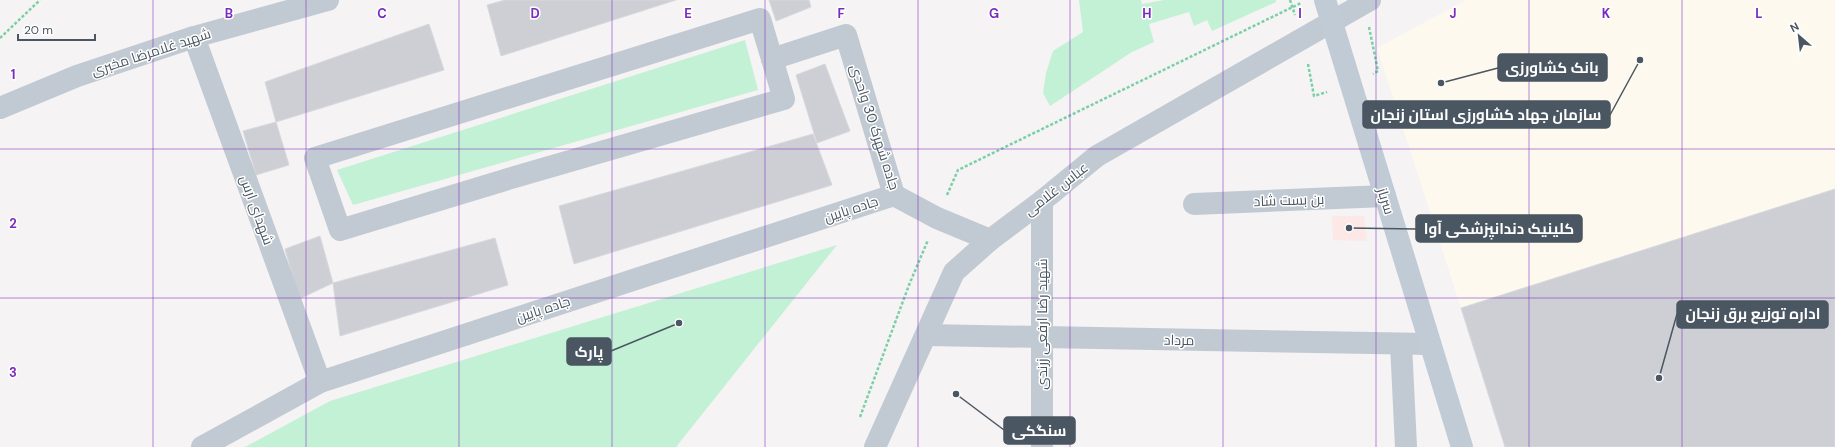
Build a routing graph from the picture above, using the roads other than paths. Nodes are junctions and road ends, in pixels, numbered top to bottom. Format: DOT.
graph roads {
  1 [pos="328,0"];
  2 [pos="1325,0"];
  3 [pos="1370,0"];
  4 [pos="1332,21"];
  5 [pos="194,38"];
  6 [pos="772,59"];
  7 [pos="0,108"];
  8 [pos="894,194"];
  9 [pos="1385,196"];
  10 [pos="1042,201"];
  11 [pos="1194,204"];
  12 [pos="990,240"];
  13 [pos="927,335"];
  14 [pos="1042,337"];
  15 [pos="1401,344"];
  16 [pos="1430,344"];
  17 [pos="320,382"];
  18 [pos="202,447"];
  19 [pos="875,447"];
  20 [pos="1042,447"];
  21 [pos="1406,447"];
  22 [pos="1462,447"];
  1 -- 5 [label="street, شهید غلامرضا مخبری"];
  2 -- 4 [label="main road, سرباز"];
  3 -- 4 [label="street, عباس غلامی"];
  4 -- 9 [label="main road, سرباز"];
  4 -- 10 [label="street, عباس غلامی"];
  5 -- 7 [label="street, شهید غلامرضا مخبری"];
  5 -- 17 [label="street, شهدای ارس"];
  6 -- 6 [label="street"];
  6 -- 8 [label="street, جاده شهرک 30 واحدی"];
  8 -- 12 [label="street, جاده شهرک 30 واحدی"];
  8 -- 17 [label="street, جاده پایین"];
  9 -- 11 [label="street, بن بست شاد"];
  9 -- 16 [label="main road, سرباز"];
  10 -- 12 [label="street, عباس غلامی"];
  10 -- 14 [label="street, شهید رضا ارفعی زرندی"];
  12 -- 13 [label="street, عباس غلامی"];
  13 -- 14 [label="street, مرداد"];
  13 -- 19 [label="street, عباس غلامی"];
  14 -- 15 [label="street, مرداد"];
  14 -- 20 [label="street, شهید رضا ارفعی زرندی"];
  15 -- 16 [label="street, مرداد"];
  15 -- 21 [label="street"];
  16 -- 22 [label="main road, سرباز"];
  17 -- 18 [label="street, جاده پایین"];
}
